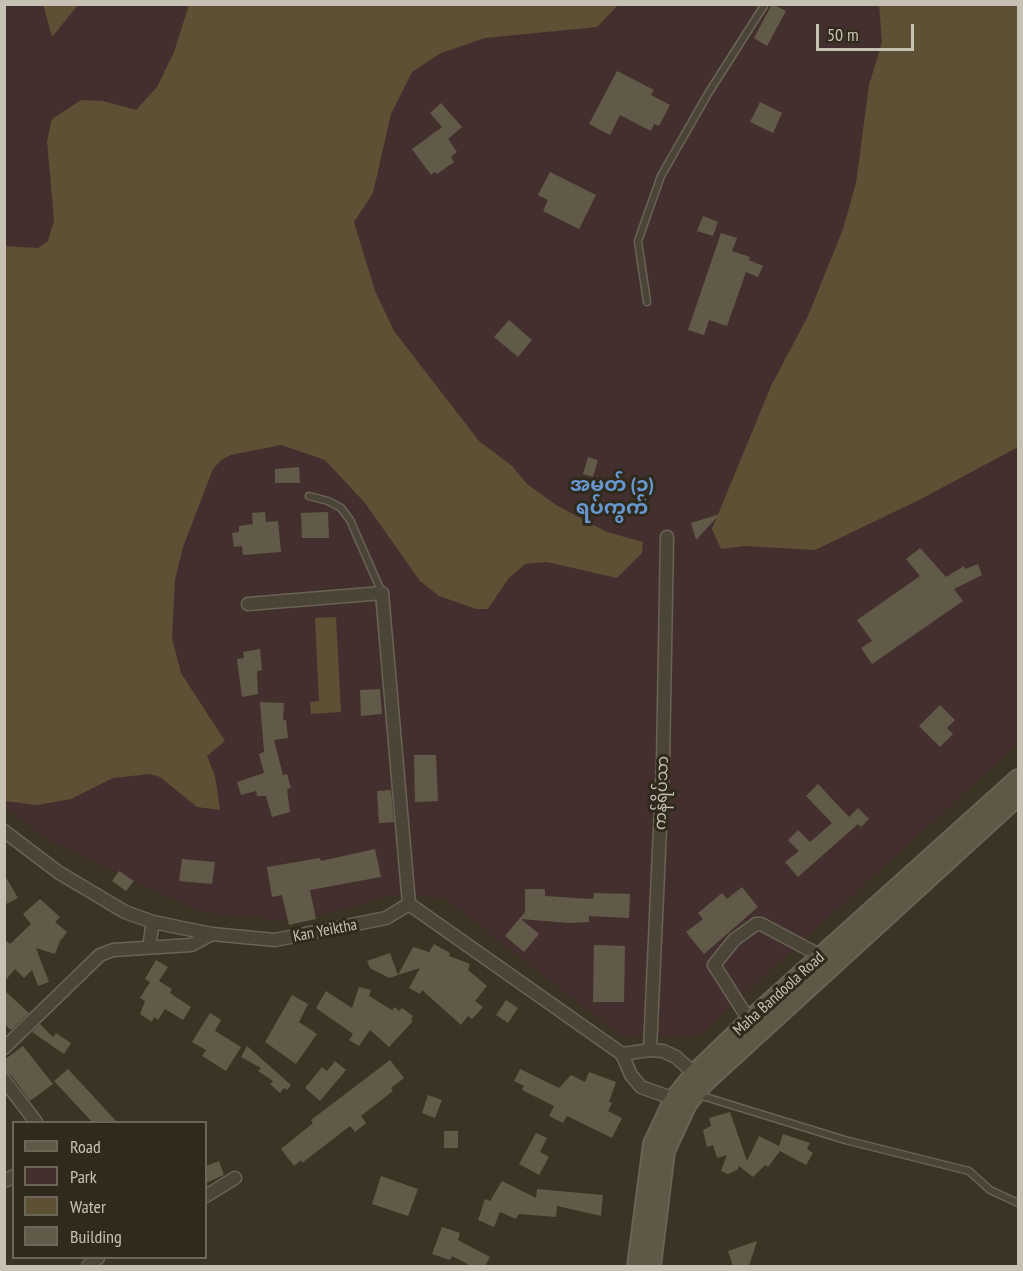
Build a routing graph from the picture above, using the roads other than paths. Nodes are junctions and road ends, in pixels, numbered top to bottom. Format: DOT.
graph roads {
  1 [pos="765,4"];
  2 [pos="647,302"];
  3 [pos="309,496"];
  4 [pos="667,537"];
  5 [pos="382,593"];
  6 [pos="248,604"];
  7 [pos="1018,778"];
  8 [pos="1018,797"];
  9 [pos="4,831"];
  10 [pos="409,904"];
  11 [pos="153,922"];
  12 [pos="212,934"];
  13 [pos="149,947"];
  14 [pos="821,956"];
  15 [pos="749,1020"];
  16 [pos="4,1048"];
  17 [pos="650,1050"];
  18 [pos="622,1054"];
  19 [pos="4,1080"];
  20 [pos="690,1090"];
  21 [pos="35,1121"];
  22 [pos="235,1179"];
  23 [pos="207,1195"];
  24 [pos="1018,1203"];
  25 [pos="636,1266"];
  26 [pos="652,1266"];
  1 -- 2 [label="lane"];
  3 -- 5 [label="lane"];
  4 -- 17 [label="street, ကန်ရိပ်သာ"];
  5 -- 6 [label="street"];
  5 -- 10 [label="street"];
  7 -- 14 [label="main road, Maha Bandoola Road"];
  8 -- 20 [label="main road, Maha Bandoola Road"];
  9 -- 11 [label="street, Kan Yeiktha"];
  10 -- 12 [label="street, Kan Yeiktha"];
  10 -- 18 [label="street"];
  11 -- 12 [label="street, Kan Yeiktha"];
  11 -- 13 [label="street"];
  12 -- 13 [label="street"];
  13 -- 16 [label="street"];
  14 -- 15 [label="main road, Maha Bandoola Road"];
  14 -- 15 [label="street"];
  15 -- 20 [label="main road, Maha Bandoola Road"];
  17 -- 18 [label="street"];
  17 -- 20 [label="street"];
  18 -- 20 [label="street"];
  19 -- 21 [label="street"];
  20 -- 24 [label="lane"];
  20 -- 25 [label="main road, Maha Bandoola Road"];
  20 -- 26 [label="main road, Maha Bandoola Road"];
  22 -- 23 [label="street"];
}
